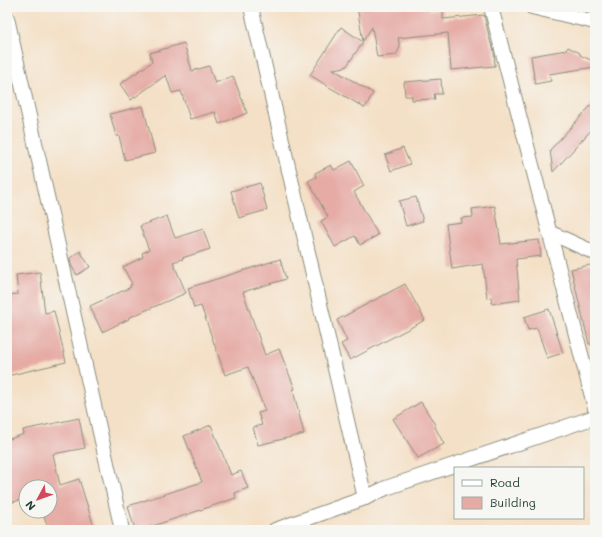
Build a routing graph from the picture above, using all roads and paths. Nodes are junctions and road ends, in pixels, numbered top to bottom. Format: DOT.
graph roads {
  1 [pos="250,7"];
  2 [pos="491,7"];
  3 [pos="494,7"];
  4 [pos="532,7"];
  5 [pos="7,18"];
  6 [pos="595,22"];
  7 [pos="549,232"];
  8 [pos="595,253"];
  9 [pos="595,408"];
  10 [pos="595,417"];
  11 [pos="365,498"];
  12 [pos="122,530"];
  13 [pos="275,530"];
  1 -- 11 [label="street"];
  2 -- 3 [label="street"];
  2 -- 7 [label="street"];
  4 -- 6 [label="street"];
  5 -- 12 [label="street"];
  7 -- 8 [label="street"];
  7 -- 9 [label="street"];
  10 -- 11 [label="street"];
  11 -- 13 [label="street"];
}
